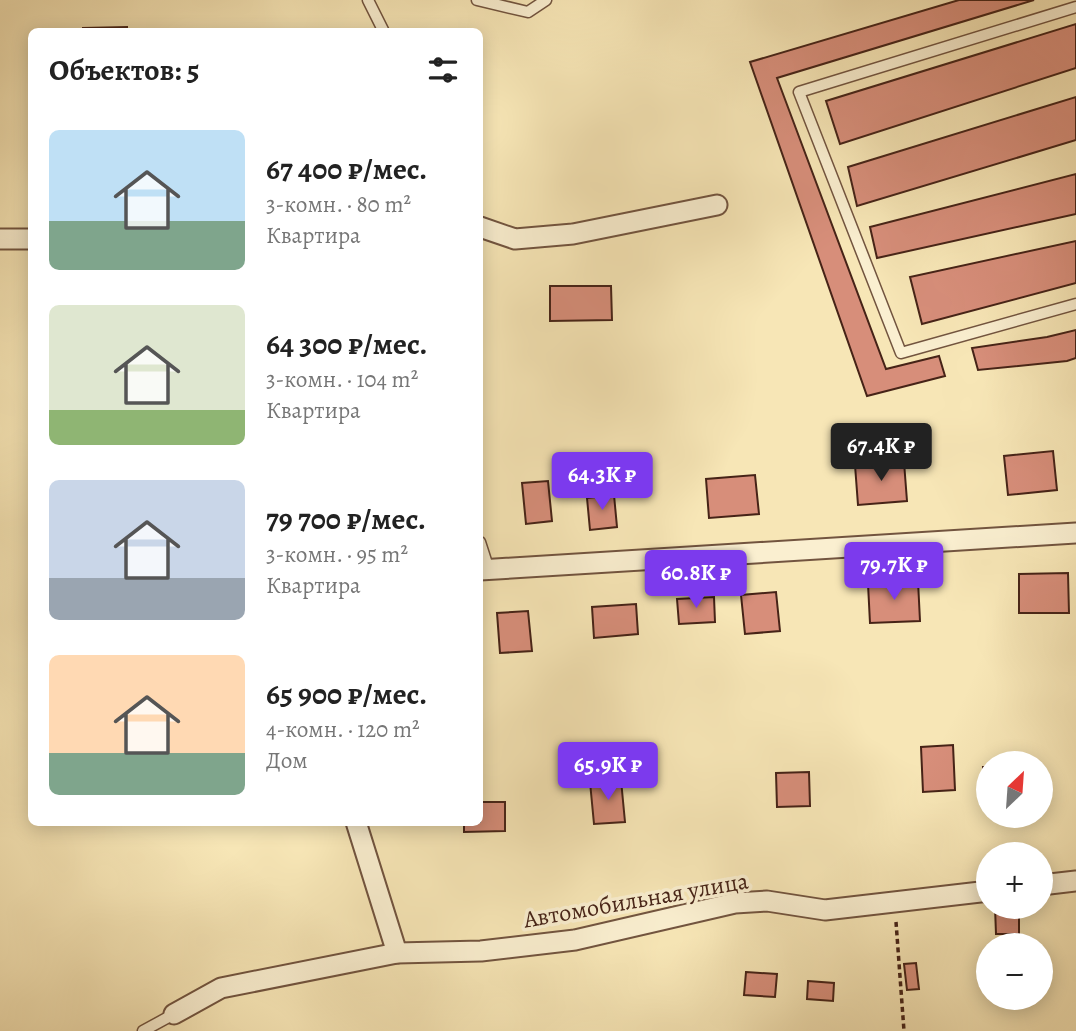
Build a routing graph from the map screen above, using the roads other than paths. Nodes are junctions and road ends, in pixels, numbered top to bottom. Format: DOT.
graph roads {
  1 [pos="368,0"];
  2 [pos="477,0"];
  3 [pos="545,0"];
  4 [pos="1076,7"];
  5 [pos="382,28"];
  6 [pos="717,205"];
  7 [pos="483,228"];
  8 [pos="0,239"];
  9 [pos="28,239"];
  10 [pos="1076,304"];
  11 [pos="1076,533"];
  12 [pos="484,570"];
  13 [pos="357,826"];
  14 [pos="1076,881"];
  15 [pos="1053,884"];
  16 [pos="976,893"];
  17 [pos="397,953"];
  18 [pos="169,1023"];
  19 [pos="143,1031"];
  1 -- 5 [label="lane"];
  2 -- 3 [label="lane"];
  4 -- 10 [label="lane"];
  6 -- 7 [label="street"];
  8 -- 9 [label="street"];
  11 -- 12 [label="street"];
  13 -- 17 [label="street"];
  14 -- 15 [label="street"];
  16 -- 17 [label="street, Автомобильная улица"];
  17 -- 18 [label="street, Автомобильная улица"];
  18 -- 19 [label="lane"];
}
